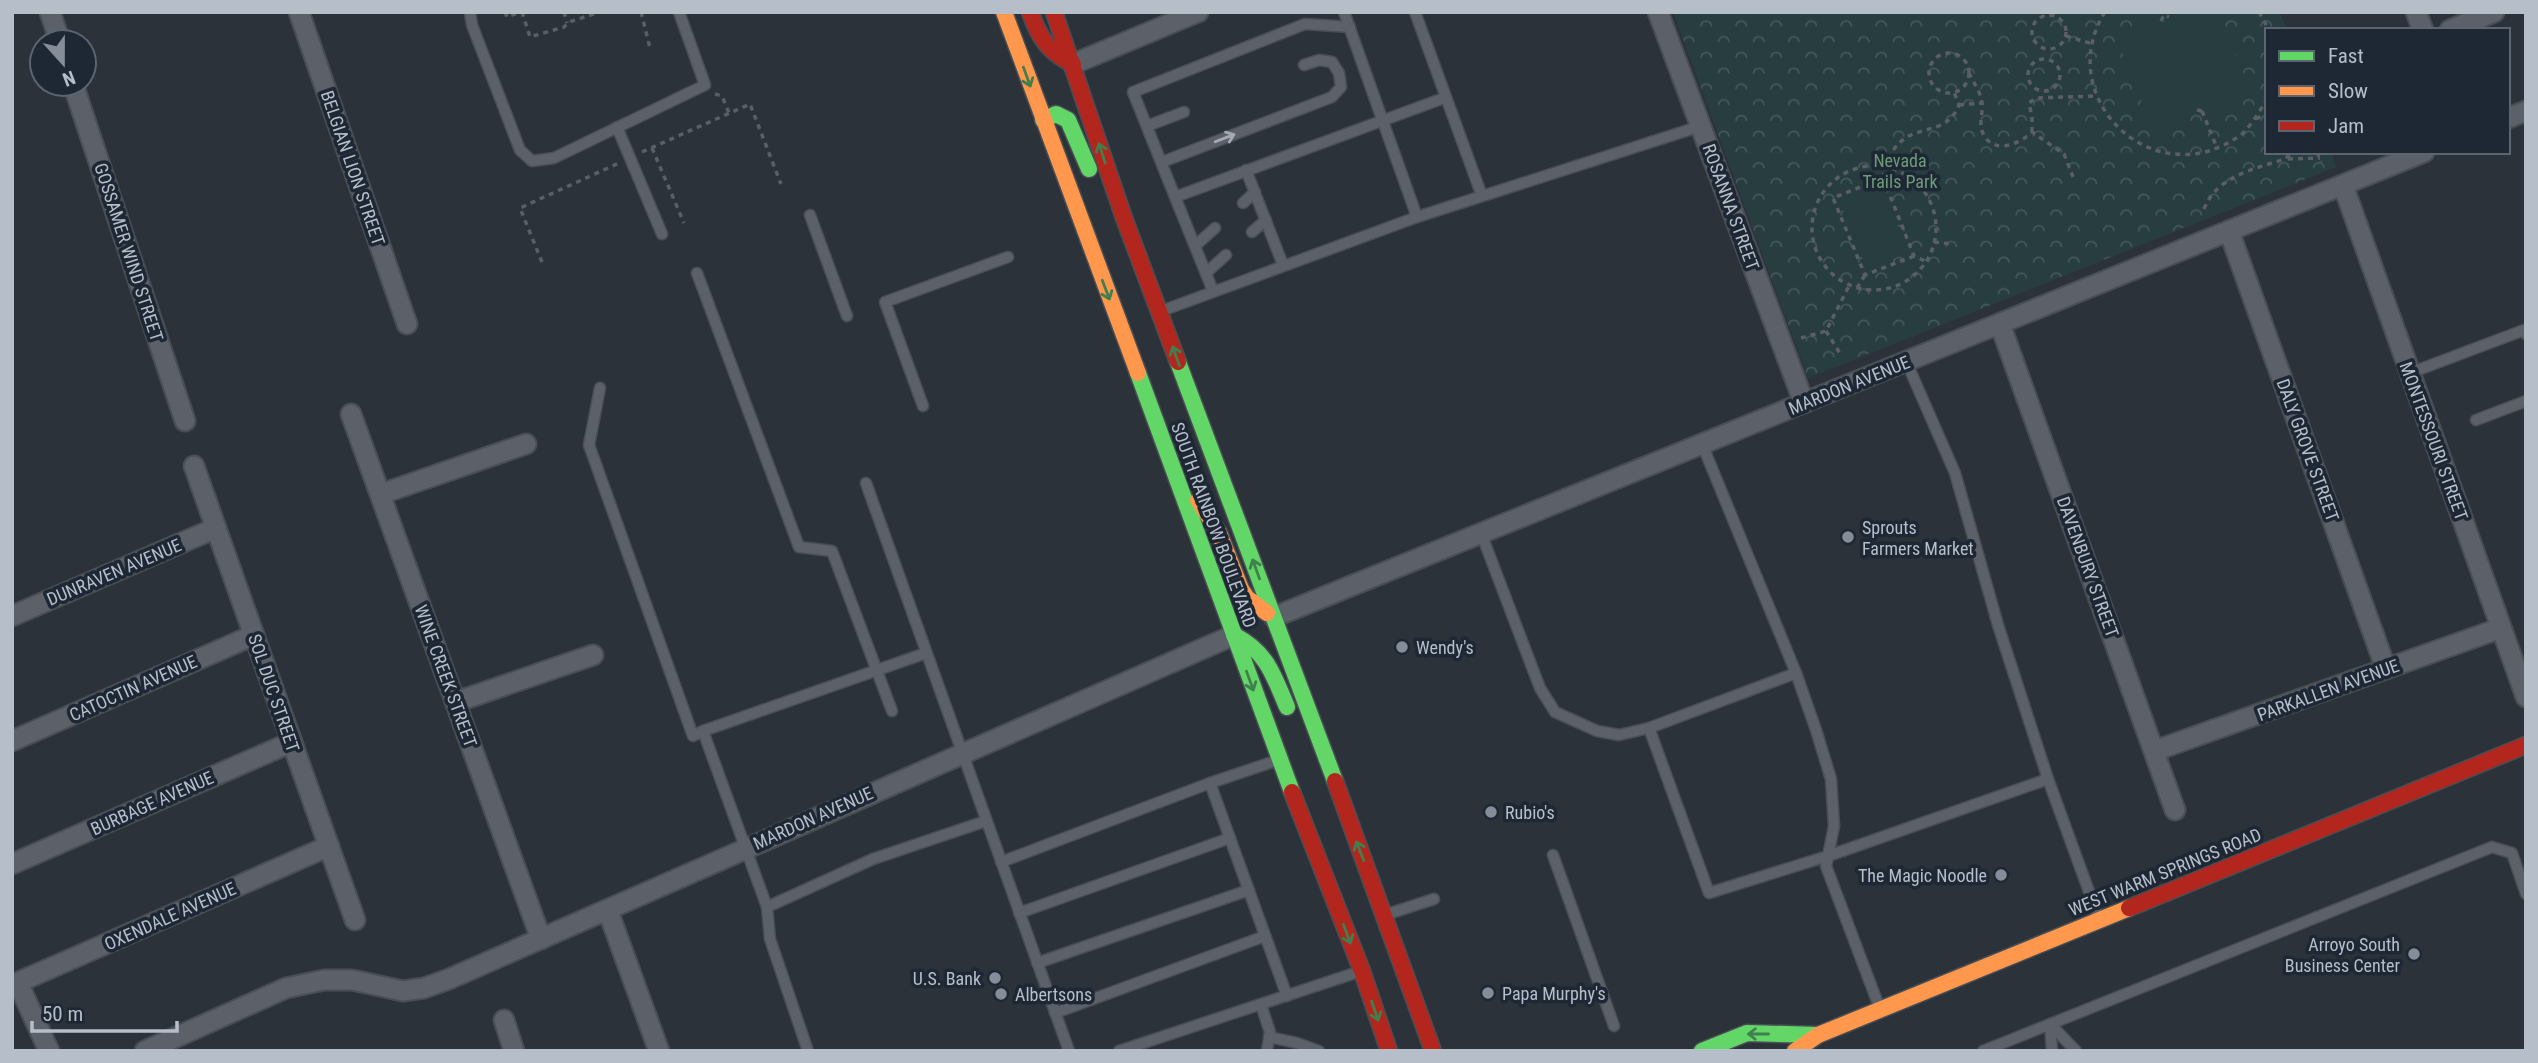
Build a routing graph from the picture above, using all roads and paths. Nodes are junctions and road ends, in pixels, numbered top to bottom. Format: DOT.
graph roads {
  1 [pos="299,12"];
  2 [pos="470,12"];
  3 [pos="505,12"];
  4 [pos="521,12"];
  5 [pos="564,12"];
  6 [pos="600,12"];
  7 [pos="641,12"];
  8 [pos="679,12"];
  9 [pos="1004,12"];
  10 [pos="1030,12"];
  11 [pos="1054,12"];
  12 [pos="1198,12"];
  13 [pos="1345,12"];
  14 [pos="1415,12"];
  15 [pos="1658,12"];
  16 [pos="2105,12"];
  17 [pos="2259,12"];
  18 [pos="2494,12"];
  19 [pos="2163,14"];
  20 [pos="2169,17"];
  21 [pos="2161,21"];
  22 [pos="568,23"];
  23 [pos="1350,27"];
  24 [pos="2268,28"];
  25 [pos="2455,28"];
  26 [pos="2066,36"];
  27 [pos="2093,44"];
  28 [pos="650,48"];
  29 [pos="2048,48"];
  30 [pos="2046,58"];
  31 [pos="1073,64"];
  32 [pos="1304,65"];
  33 [pos="1969,73"];
  34 [pos="697,89"];
  35 [pos="1954,92"];
  36 [pos="2097,96"];
  37 [pos="79,98"];
  38 [pos="1444,98"];
  39 [pos="2265,102"];
  40 [pos="1982,103"];
  41 [pos="1959,105"];
  42 [pos="2201,109"];
  43 [pos="1184,112"];
  44 [pos="729,113"];
  45 [pos="2265,114"];
  46 [pos="1043,120"];
  47 [pos="1382,120"];
  48 [pos="2254,120"];
  49 [pos="1147,126"];
  50 [pos="1701,126"];
  51 [pos="618,127"];
  52 [pos="2032,132"];
  53 [pos="652,148"];
  54 [pos="2217,148"];
  55 [pos="2290,154"];
  56 [pos="2318,154"];
  57 [pos="2419,154"];
  58 [pos="630,157"];
  59 [pos="2286,159"];
  60 [pos="1162,162"];
  61 [pos="1885,167"];
  62 [pos="1246,170"];
  63 [pos="2073,177"];
  64 [pos="1883,178"];
  65 [pos="781,184"];
  66 [pos="2343,185"];
  67 [pos="1255,192"];
  68 [pos="1823,193"];
  69 [pos="1482,196"];
  70 [pos="1175,197"];
  71 [pos="1833,198"];
  72 [pos="1242,203"];
  73 [pos="2204,209"];
  74 [pos="810,215"];
  75 [pos="1417,216"];
  76 [pos="1124,218"];
  77 [pos="1266,220"];
  78 [pos="684,223"];
  79 [pos="1215,228"];
  80 [pos="2229,231"];
  81 [pos="1252,232"];
  82 [pos="662,234"];
  83 [pos="1934,242"];
  84 [pos="1950,244"];
  85 [pos="1195,246"];
  86 [pos="1226,255"];
  87 [pos="1914,256"];
  88 [pos="1008,257"];
  89 [pos="1925,261"];
  90 [pos="542,262"];
  91 [pos="1283,265"];
  92 [pos="697,273"];
  93 [pos="1206,273"];
  94 [pos="1865,275"];
  95 [pos="1850,284"];
  96 [pos="1857,288"];
  97 [pos="1213,291"];
  98 [pos="1160,311"];
  99 [pos="847,316"];
  100 [pos="407,324"];
  101 [pos="2000,324"];
  102 [pos="1826,331"];
  103 [pos="2526,334"];
  104 [pos="1801,338"];
  105 [pos="1842,355"];
  106 [pos="1906,361"];
  107 [pos="2410,373"];
  108 [pos="600,387"];
  109 [pos="2526,401"];
  110 [pos="1804,403"];
  111 [pos="923,406"];
  112 [pos="351,414"];
  113 [pos="2476,420"];
  114 [pos="185,421"];
  115 [pos="526,444"];
  116 [pos="1702,444"];
  117 [pos="1169,455"];
  118 [pos="194,466"];
  119 [pos="866,483"];
  120 [pos="381,494"];
  121 [pos="216,528"];
  122 [pos="1481,533"];
  123 [pos="12,616"];
  124 [pos="1274,617"];
  125 [pos="2501,628"];
  126 [pos="254,635"];
  127 [pos="1234,635"];
  128 [pos="926,653"];
  129 [pos="593,655"];
  130 [pos="2386,669"];
  131 [pos="877,670"];
  132 [pos="1796,673"];
  133 [pos="2526,697"];
  134 [pos="456,702"];
  135 [pos="892,711"];
  136 [pos="1649,728"];
  137 [pos="702,731"];
  138 [pos="12,741"];
  139 [pos="292,742"];
  140 [pos="2526,745"];
  141 [pos="2154,751"];
  142 [pos="962,752"];
  143 [pos="1279,760"];
  144 [pos="2048,779"];
  145 [pos="1210,783"];
  146 [pos="1336,788"];
  147 [pos="2175,810"];
  148 [pos="986,821"];
  149 [pos="1230,838"];
  150 [pos="328,846"];
  151 [pos="747,848"];
  152 [pos="1553,855"];
  153 [pos="1828,856"];
  154 [pos="1001,862"];
  155 [pos="12,864"];
  156 [pos="1249,890"];
  157 [pos="2526,894"];
  158 [pos="1434,899"];
  159 [pos="767,906"];
  160 [pos="608,911"];
  161 [pos="1019,913"];
  162 [pos="1385,915"];
  163 [pos="2099,919"];
  164 [pos="355,920"];
  165 [pos="1265,936"];
  166 [pos="541,939"];
  167 [pos="1037,963"];
  168 [pos="1362,971"];
  169 [pos="15,984"];
  170 [pos="1287,996"];
  171 [pos="1261,1005"];
  172 [pos="1880,1010"];
  173 [pos="1055,1013"];
  174 [pos="504,1020"];
  175 [pos="2050,1024"];
  176 [pos="1614,1026"];
  177 [pos="1818,1035"];
  178 [pos="1269,1037"];
  179 [pos="50,1051"];
  180 [pos="145,1051"];
  181 [pos="514,1051"];
  182 [pos="659,1051"];
  183 [pos="808,1051"];
  184 [pos="1069,1051"];
  185 [pos="1119,1051"];
  186 [pos="1267,1051"];
  187 [pos="1319,1051"];
  188 [pos="1389,1051"];
  189 [pos="1433,1051"];
  190 [pos="1702,1051"];
  191 [pos="1795,1051"];
  192 [pos="1983,1051"];
  193 [pos="2052,1051"];
  194 [pos="2076,1051"];
  1 -- 100 [label="street, BELGIAN LION STREET"];
  2 -- 51 [label="lane"];
  3 -- 4 [label="path"];
  4 -- 22 [label="path"];
  5 -- 22 [label="path"];
  6 -- 22 [label="path"];
  7 -- 28 [label="path"];
  8 -- 34 [label="lane"];
  9 -- 46 [label="main road, SOUTH RAINBOW BOULEVARD, one-way"];
  10 -- 31 [label="main road"];
  11 -- 31 [label="main road, SOUTH RAINBOW BOULEVARD"];
  12 -- 31 [label="street"];
  13 -- 23 [label="lane"];
  14 -- 38 [label="lane"];
  15 -- 50 [label="street, ROSANNA STREET"];
  16 -- 27 [label="path"];
  17 -- 24 [label="path"];
  18 -- 25 [label="street"];
  19 -- 20 [label="path"];
  19 -- 21 [label="path"];
  23 -- 47 [label="lane"];
  23 -- 49 [label="lane"];
  26 -- 27 [label="path"];
  26 -- 29 [label="path"];
  26 -- 29 [label="path"];
  27 -- 36 [label="path"];
  29 -- 30 [label="path"];
  30 -- 30 [label="path"];
  76 -- 31 [label="main road, SOUTH RAINBOW BOULEVARD, one-way"];
  60 -- 32 [label="lane, one-way"];
  33 -- 35 [label="path"];
  33 -- 35 [label="path"];
  33 -- 40 [label="path"];
  34 -- 44 [label="path"];
  34 -- 51 [label="lane"];
  35 -- 41 [label="path"];
  36 -- 52 [label="path"];
  36 -- 54 [label="path"];
  37 -- 114 [label="street, GOSSAMER WIND STREET"];
  38 -- 47 [label="lane"];
  38 -- 69 [label="lane"];
  39 -- 48 [label="path"];
  40 -- 41 [label="path"];
  40 -- 52 [label="path"];
  41 -- 61 [label="path"];
  42 -- 54 [label="path"];
  43 -- 49 [label="lane"];
  44 -- 53 [label="path"];
  44 -- 65 [label="path"];
  45 -- 48 [label="path"];
  46 -- 76 [label="main road"];
  46 -- 117 [label="main road, SOUTH RAINBOW BOULEVARD, one-way"];
  47 -- 62 [label="lane"];
  47 -- 75 [label="lane"];
  48 -- 54 [label="path"];
  49 -- 60 [label="lane"];
  50 -- 69 [label="lane"];
  50 -- 110 [label="street, ROSANNA STREET"];
  51 -- 58 [label="lane"];
  52 -- 63 [label="path"];
  53 -- 58 [label="path"];
  53 -- 78 [label="path"];
  55 -- 59 [label="path"];
  56 -- 59 [label="path"];
  57 -- 66 [label="street, MARDON AVENUE"];
  58 -- 82 [label="lane"];
  58 -- 90 [label="path"];
  59 -- 73 [label="path"];
  60 -- 70 [label="lane"];
  61 -- 64 [label="path"];
  61 -- 68 [label="path"];
  61 -- 83 [label="path"];
  62 -- 67 [label="lane"];
  62 -- 70 [label="lane"];
  64 -- 71 [label="path"];
  64 -- 87 [label="path"];
  66 -- 80 [label="street, MARDON AVENUE"];
  66 -- 107 [label="street, MONTESSOURI STREET"];
  67 -- 72 [label="lane"];
  67 -- 77 [label="lane"];
  68 -- 71 [label="path"];
  68 -- 95 [label="path"];
  69 -- 75 [label="lane"];
  70 -- 85 [label="lane"];
  71 -- 94 [label="path"];
  74 -- 99 [label="lane"];
  75 -- 91 [label="lane"];
  76 -- 98 [label="main road, SOUTH RAINBOW BOULEVARD"];
  77 -- 81 [label="lane"];
  77 -- 91 [label="lane"];
  79 -- 85 [label="lane"];
  80 -- 101 [label="street, MARDON AVENUE"];
  80 -- 130 [label="street, DALY GROVE STREET"];
  83 -- 84 [label="path"];
  83 -- 89 [label="path"];
  85 -- 93 [label="lane"];
  86 -- 93 [label="lane"];
  87 -- 89 [label="path"];
  87 -- 94 [label="path"];
  88 -- 111 [label="lane"];
  89 -- 96 [label="path"];
  91 -- 97 [label="lane"];
  92 -- 131 [label="lane"];
  93 -- 97 [label="lane"];
  94 -- 96 [label="path"];
  95 -- 96 [label="path"];
  95 -- 102 [label="path"];
  97 -- 98 [label="lane"];
  124 -- 98 [label="main road, SOUTH RAINBOW BOULEVARD, one-way"];
  101 -- 106 [label="street, MARDON AVENUE"];
  101 -- 141 [label="street, DAVENBURY STREET"];
  102 -- 104 [label="path"];
  102 -- 105 [label="path"];
  103 -- 107 [label="lane"];
  106 -- 110 [label="street, MARDON AVENUE"];
  106 -- 144 [label="lane"];
  107 -- 125 [label="street, MONTESSOURI STREET"];
  108 -- 137 [label="lane"];
  109 -- 113 [label="lane"];
  110 -- 116 [label="street, MARDON AVENUE"];
  112 -- 120 [label="street, WINE CREEK STREET"];
  115 -- 120 [label="street"];
  116 -- 122 [label="street, MARDON AVENUE"];
  116 -- 132 [label="lane"];
  117 -- 124 [label="main road"];
  117 -- 127 [label="main road, SOUTH RAINBOW BOULEVARD"];
  118 -- 121 [label="street, SOL DUC STREET"];
  119 -- 128 [label="lane"];
  120 -- 134 [label="street, WINE CREEK STREET"];
  121 -- 123 [label="street, DUNRAVEN AVENUE"];
  121 -- 126 [label="street, SOL DUC STREET"];
  122 -- 124 [label="street, MARDON AVENUE"];
  122 -- 136 [label="lane"];
  124 -- 146 [label="main road, SOUTH RAINBOW BOULEVARD"];
  125 -- 130 [label="street, PARKALLEN AVENUE"];
  125 -- 133 [label="street, MONTESSOURI STREET"];
  126 -- 138 [label="street, CATOCTIN AVENUE"];
  126 -- 139 [label="street, SOL DUC STREET"];
  127 -- 142 [label="street, MARDON AVENUE"];
  127 -- 143 [label="main road, SOUTH RAINBOW BOULEVARD, one-way"];
  127 -- 146 [label="main road"];
  128 -- 131 [label="lane"];
  128 -- 142 [label="lane"];
  129 -- 134 [label="street"];
  130 -- 141 [label="street, PARKALLEN AVENUE"];
  131 -- 135 [label="lane"];
  131 -- 137 [label="lane"];
  132 -- 136 [label="lane"];
  132 -- 153 [label="lane"];
  134 -- 166 [label="street, WINE CREEK STREET"];
  136 -- 153 [label="lane"];
  137 -- 151 [label="lane"];
  139 -- 150 [label="street, SOL DUC STREET"];
  139 -- 155 [label="street, BURBAGE AVENUE"];
  140 -- 163 [label="main road, WEST WARM SPRINGS ROAD"];
  141 -- 147 [label="street, DAVENBURY STREET"];
  142 -- 148 [label="lane"];
  142 -- 151 [label="street, MARDON AVENUE"];
  143 -- 145 [label="lane"];
  143 -- 168 [label="main road, SOUTH RAINBOW BOULEVARD, one-way"];
  144 -- 153 [label="lane"];
  144 -- 163 [label="lane"];
  145 -- 149 [label="lane"];
  145 -- 154 [label="lane"];
  162 -- 146 [label="main road, SOUTH RAINBOW BOULEVARD, one-way"];
  148 -- 154 [label="lane"];
  148 -- 159 [label="lane"];
  149 -- 156 [label="lane"];
  149 -- 161 [label="lane"];
  150 -- 164 [label="street, SOL DUC STREET"];
  150 -- 169 [label="street, OXENDALE AVENUE"];
  151 -- 159 [label="lane"];
  151 -- 160 [label="street, MARDON AVENUE"];
  152 -- 176 [label="lane"];
  153 -- 172 [label="lane"];
  154 -- 161 [label="lane"];
  156 -- 165 [label="lane"];
  156 -- 167 [label="lane"];
  157 -- 175 [label="lane"];
  158 -- 162 [label="lane"];
  159 -- 183 [label="lane"];
  160 -- 166 [label="street, MARDON AVENUE"];
  160 -- 182 [label="street"];
  161 -- 167 [label="lane"];
  162 -- 189 [label="main road, SOUTH RAINBOW BOULEVARD"];
  163 -- 172 [label="main road, WEST WARM SPRINGS ROAD"];
  165 -- 170 [label="lane"];
  165 -- 173 [label="lane"];
  166 -- 180 [label="street, MARDON AVENUE"];
  167 -- 173 [label="lane"];
  168 -- 170 [label="lane"];
  168 -- 188 [label="main road, SOUTH RAINBOW BOULEVARD, one-way"];
  169 -- 179 [label="street"];
  170 -- 171 [label="lane"];
  171 -- 178 [label="lane"];
  171 -- 185 [label="lane"];
  172 -- 177 [label="main road, WEST WARM SPRINGS ROAD"];
  173 -- 184 [label="lane"];
  174 -- 181 [label="street"];
  175 -- 192 [label="lane"];
  175 -- 193 [label="lane"];
  175 -- 194 [label="lane"];
  177 -- 190 [label="main road, WEST WARM SPRINGS ROAD, one-way"];
  177 -- 191 [label="main road, WEST WARM SPRINGS ROAD"];
  178 -- 186 [label="lane"];
  178 -- 187 [label="lane"];
}
